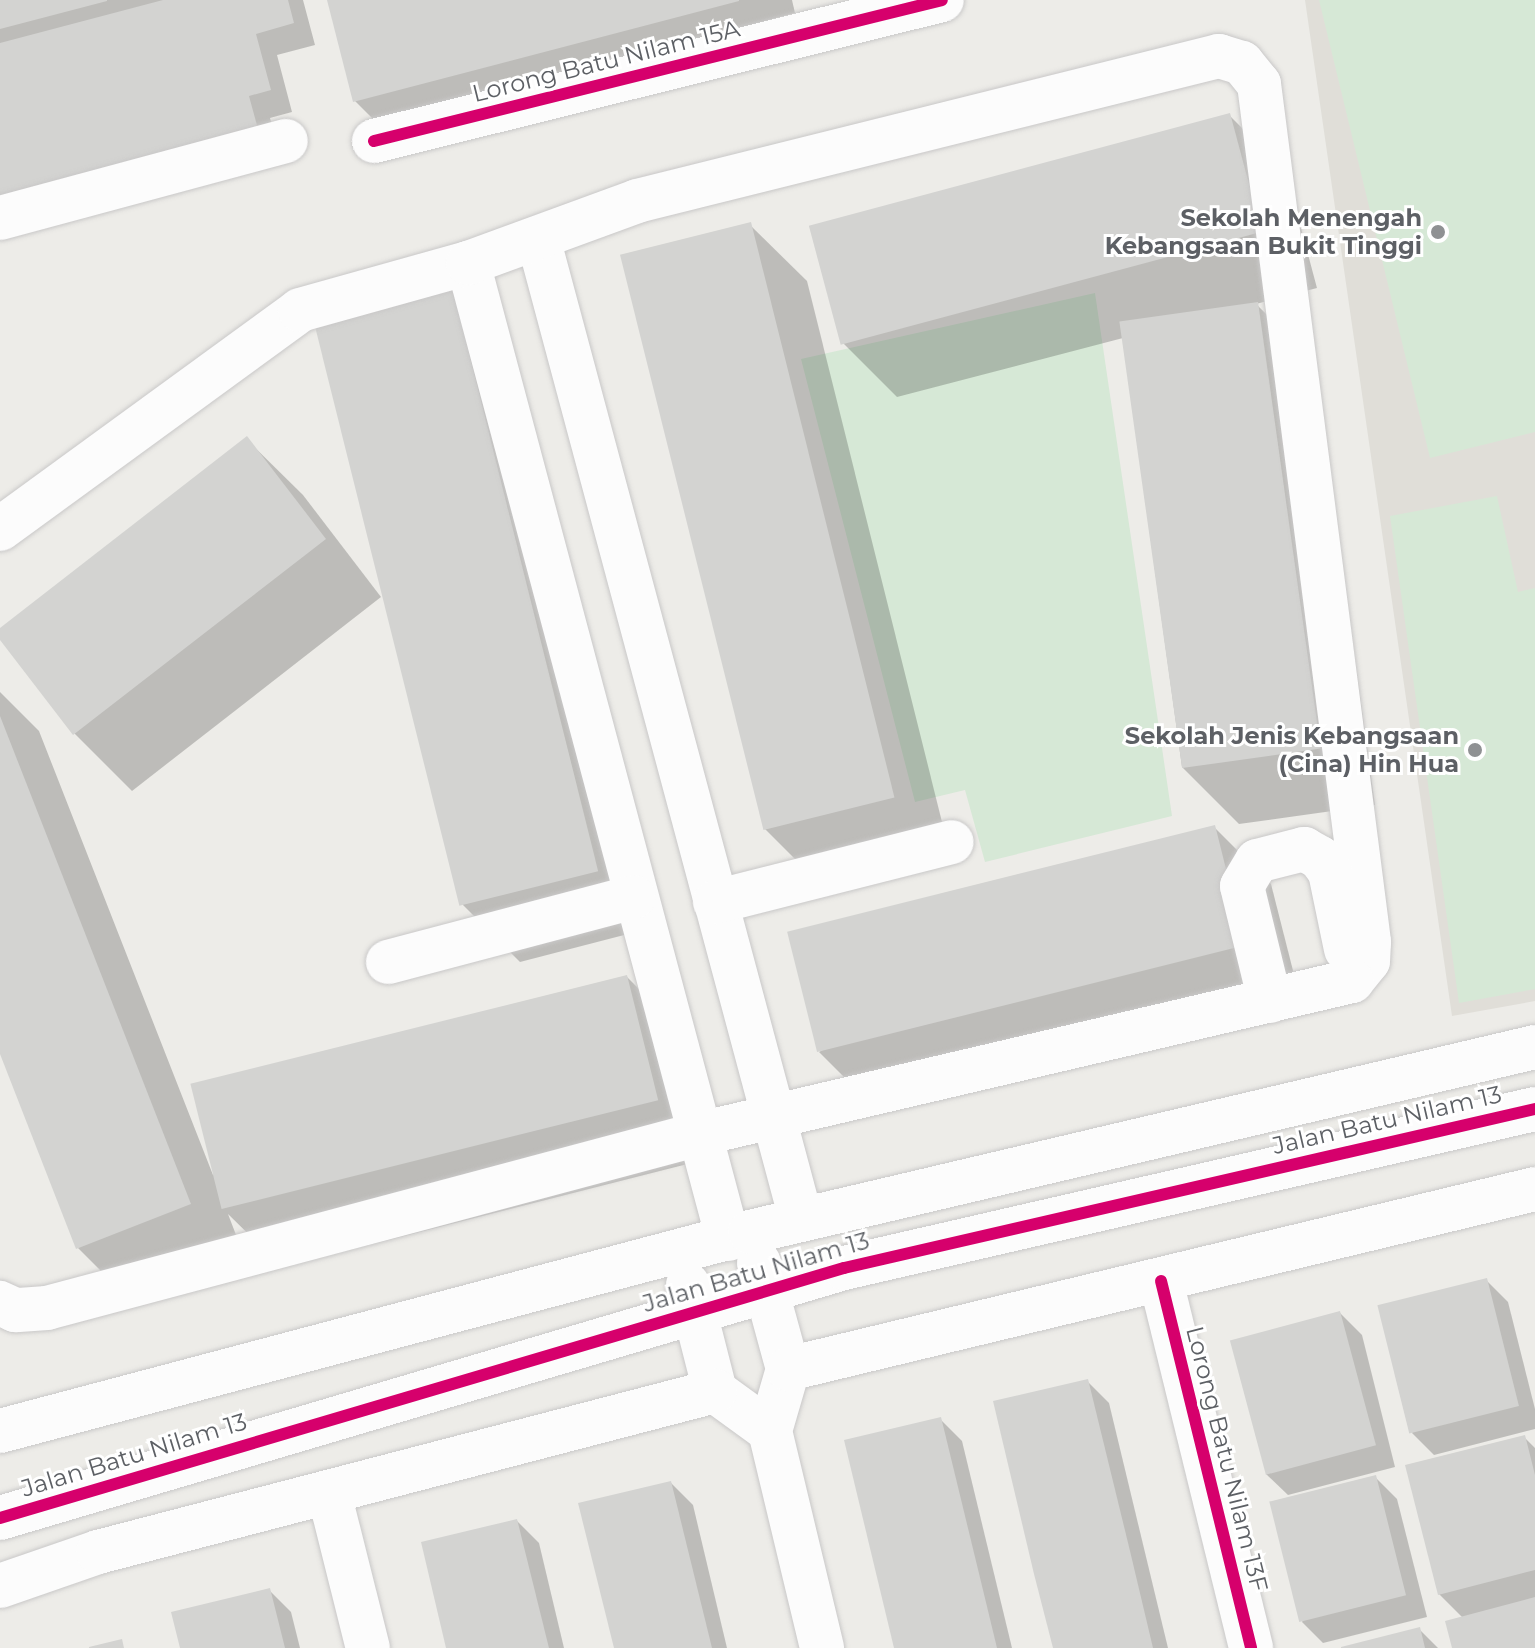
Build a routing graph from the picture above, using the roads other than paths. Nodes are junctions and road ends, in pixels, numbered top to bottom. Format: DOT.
graph roads {
  1 [pos="942,0"];
  2 [pos="819,15"];
  3 [pos="286,141"];
  4 [pos="374,141"];
  5 [pos="0,218"];
  6 [pos="538,238"];
  7 [pos="468,263"];
  8 [pos="0,529"];
  9 [pos="952,842"];
  10 [pos="634,897"];
  11 [pos="715,902"];
  12 [pos="388,962"];
  13 [pos="1352,981"];
  14 [pos="1270,1001"];
  15 [pos="1535,1047"];
  16 [pos="1535,1109"];
  17 [pos="771,1117"];
  18 [pos="699,1134"];
  19 [pos="1535,1189"];
  20 [pos="801,1219"];
  21 [pos="739,1235"];
  22 [pos="678,1251"];
  23 [pos="1161,1281"];
  24 [pos="767,1291"];
  25 [pos="0,1303"];
  26 [pos="695,1312"];
  27 [pos="788,1369"];
  28 [pos="715,1391"];
  29 [pos="0,1431"];
  30 [pos="770,1431"];
  31 [pos="329,1493"];
  32 [pos="0,1518"];
  33 [pos="0,1586"];
  34 [pos="368,1648"];
  35 [pos="822,1648"];
  36 [pos="1251,1648"];
  1 -- 2 [label="street, Lorong Batu Nilam 15A"];
  2 -- 4 [label="street, Lorong Batu Nilam 15A"];
  3 -- 5 [label="street"];
  6 -- 7 [label="street"];
  6 -- 11 [label="street"];
  6 -- 13 [label="street"];
  7 -- 8 [label="street"];
  7 -- 10 [label="street"];
  9 -- 11 [label="street"];
  10 -- 12 [label="street"];
  10 -- 18 [label="street"];
  11 -- 17 [label="street"];
  13 -- 14 [label="street"];
  13 -- 14 [label="street"];
  14 -- 17 [label="street"];
  15 -- 20 [label="street, Jalan Batu Nilam 13"];
  16 -- 24 [label="street, Jalan Batu Nilam 13"];
  17 -- 18 [label="street"];
  17 -- 20 [label="street"];
  18 -- 21 [label="street"];
  18 -- 25 [label="street"];
  19 -- 23 [label="street"];
  20 -- 21 [label="street, Jalan Batu Nilam 13"];
  21 -- 22 [label="street, Jalan Batu Nilam 13"];
  21 -- 24 [label="street"];
  22 -- 26 [label="street"];
  22 -- 29 [label="street, Jalan Batu Nilam 13"];
  23 -- 27 [label="street"];
  23 -- 36 [label="street, Lorong Batu Nilam 13F"];
  24 -- 26 [label="street, Jalan Batu Nilam 13"];
  24 -- 27 [label="street"];
  26 -- 28 [label="street"];
  26 -- 32 [label="street, Jalan Batu Nilam 13"];
  27 -- 30 [label="street"];
  28 -- 30 [label="street"];
  28 -- 31 [label="street"];
  30 -- 35 [label="street"];
  31 -- 33 [label="street"];
  31 -- 34 [label="street"];
}
